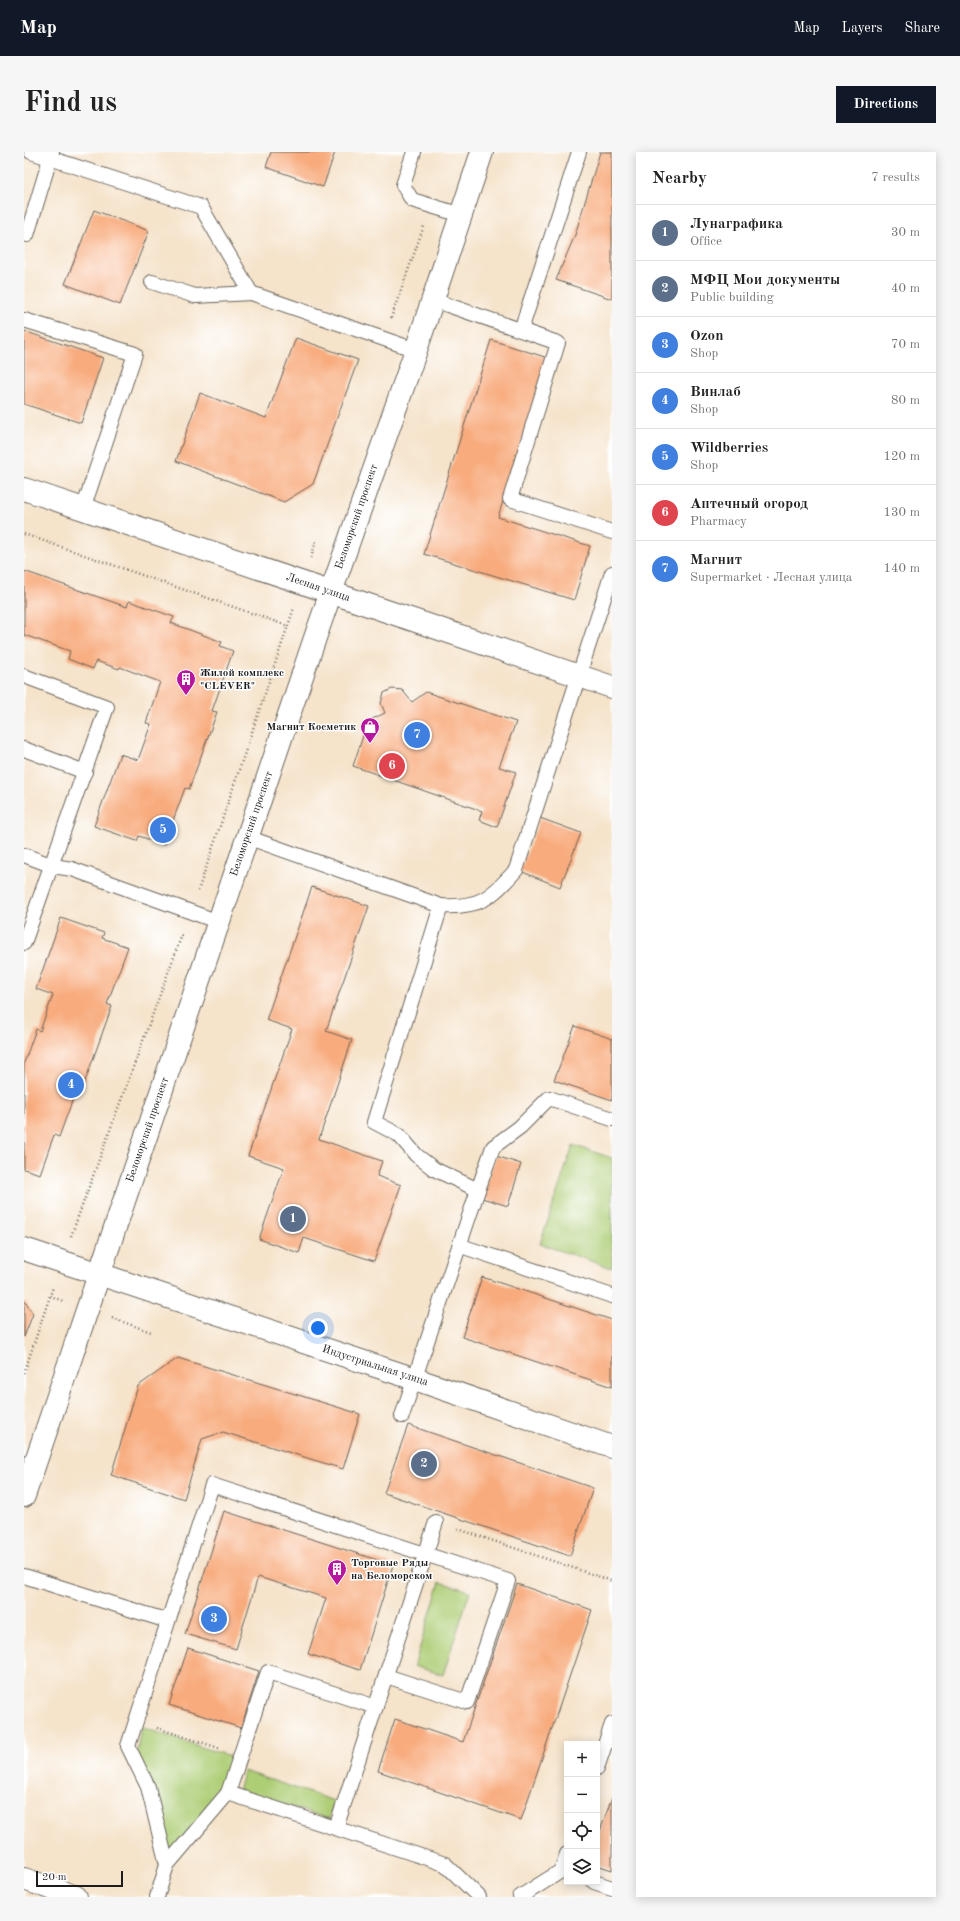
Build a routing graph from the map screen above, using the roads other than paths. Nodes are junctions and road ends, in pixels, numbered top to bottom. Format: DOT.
graph roads {
  1 [pos="31,152"];
  2 [pos="414,152"];
  3 [pos="482,152"];
  4 [pos="579,152"];
  5 [pos="51,155"];
  6 [pos="461,215"];
  7 [pos="27,235"];
  8 [pos="152,282"];
  9 [pos="251,293"];
  10 [pos="433,300"];
  11 [pos="24,320"];
  12 [pos="521,330"];
  13 [pos="416,350"];
  14 [pos="24,489"];
  15 [pos="84,509"];
  16 [pos="612,532"];
  17 [pos="612,573"];
  18 [pos="331,592"];
  19 [pos="24,676"];
  20 [pos="580,676"];
  21 [pos="612,687"];
  22 [pos="24,749"];
  23 [pos="85,772"];
  24 [pos="247,837"];
  25 [pos="24,855"];
  26 [pos="53,866"];
  27 [pos="441,906"];
  28 [pos="219,922"];
  29 [pos="25,938"];
  30 [pos="612,1119"];
  31 [pos="478,1190"];
  32 [pos="460,1246"];
  33 [pos="24,1249"];
  34 [pos="99,1275"];
  35 [pos="612,1296"];
  36 [pos="415,1379"];
  37 [pos="402,1416"];
  38 [pos="612,1447"];
  39 [pos="24,1496"];
  40 [pos="436,1522"];
  41 [pos="426,1554"];
  42 [pos="24,1576"];
  43 [pos="168,1622"];
  44 [pos="386,1676"];
  45 [pos="376,1707"];
  46 [pos="612,1724"];
  47 [pos="600,1759"];
  48 [pos="228,1793"];
  49 [pos="336,1828"];
  50 [pos="167,1865"];
  51 [pos="564,1872"];
  52 [pos="24,1879"];
  53 [pos="600,1884"];
  54 [pos="612,1888"];
  55 [pos="76,1897"];
  56 [pos="157,1897"];
  57 [pos="479,1897"];
  58 [pos="520,1897"];
  1 -- 5 [label="lane"];
  2 -- 6 [label="lane"];
  3 -- 6 [label="street, Беломорский проспект"];
  4 -- 12 [label="lane"];
  5 -- 7 [label="lane"];
  5 -- 9 [label="lane"];
  6 -- 10 [label="street, Беломорский проспект"];
  8 -- 9 [label="lane"];
  9 -- 13 [label="lane"];
  10 -- 12 [label="lane"];
  10 -- 13 [label="street, Беломорский проспект"];
  11 -- 15 [label="lane"];
  12 -- 16 [label="lane"];
  13 -- 18 [label="street, Беломорский проспект"];
  14 -- 15 [label="street, Лесная улица"];
  15 -- 18 [label="street, Лесная улица"];
  17 -- 20 [label="lane"];
  18 -- 20 [label="street, Лесная улица"];
  18 -- 24 [label="street, Беломорский проспект"];
  19 -- 23 [label="lane"];
  20 -- 21 [label="street, Лесная улица"];
  20 -- 27 [label="lane"];
  22 -- 23 [label="lane"];
  23 -- 26 [label="lane"];
  24 -- 27 [label="lane"];
  24 -- 28 [label="street, Беломорский проспект"];
  25 -- 26 [label="lane"];
  26 -- 28 [label="lane"];
  26 -- 29 [label="lane"];
  27 -- 31 [label="lane"];
  28 -- 34 [label="street, Беломорский проспект"];
  30 -- 31 [label="lane"];
  31 -- 32 [label="lane"];
  32 -- 35 [label="lane"];
  32 -- 36 [label="lane"];
  33 -- 34 [label="street, Индустриальная улица"];
  34 -- 36 [label="street, Индустриальная улица"];
  34 -- 39 [label="street, Беломорский проспект"];
  36 -- 37 [label="lane"];
  36 -- 38 [label="street, Индустриальная улица"];
  40 -- 41 [label="lane"];
  41 -- 43 [label="lane"];
  41 -- 44 [label="lane"];
  41 -- 44 [label="lane"];
  42 -- 43 [label="lane"];
  43 -- 50 [label="lane"];
  44 -- 45 [label="lane"];
  45 -- 48 [label="lane"];
  45 -- 49 [label="lane"];
  46 -- 47 [label="lane"];
  48 -- 49 [label="lane"];
  48 -- 50 [label="lane"];
  49 -- 57 [label="lane"];
  50 -- 56 [label="lane"];
  51 -- 58 [label="lane"];
  52 -- 55 [label="street"];
  53 -- 54 [label="lane"];
}
